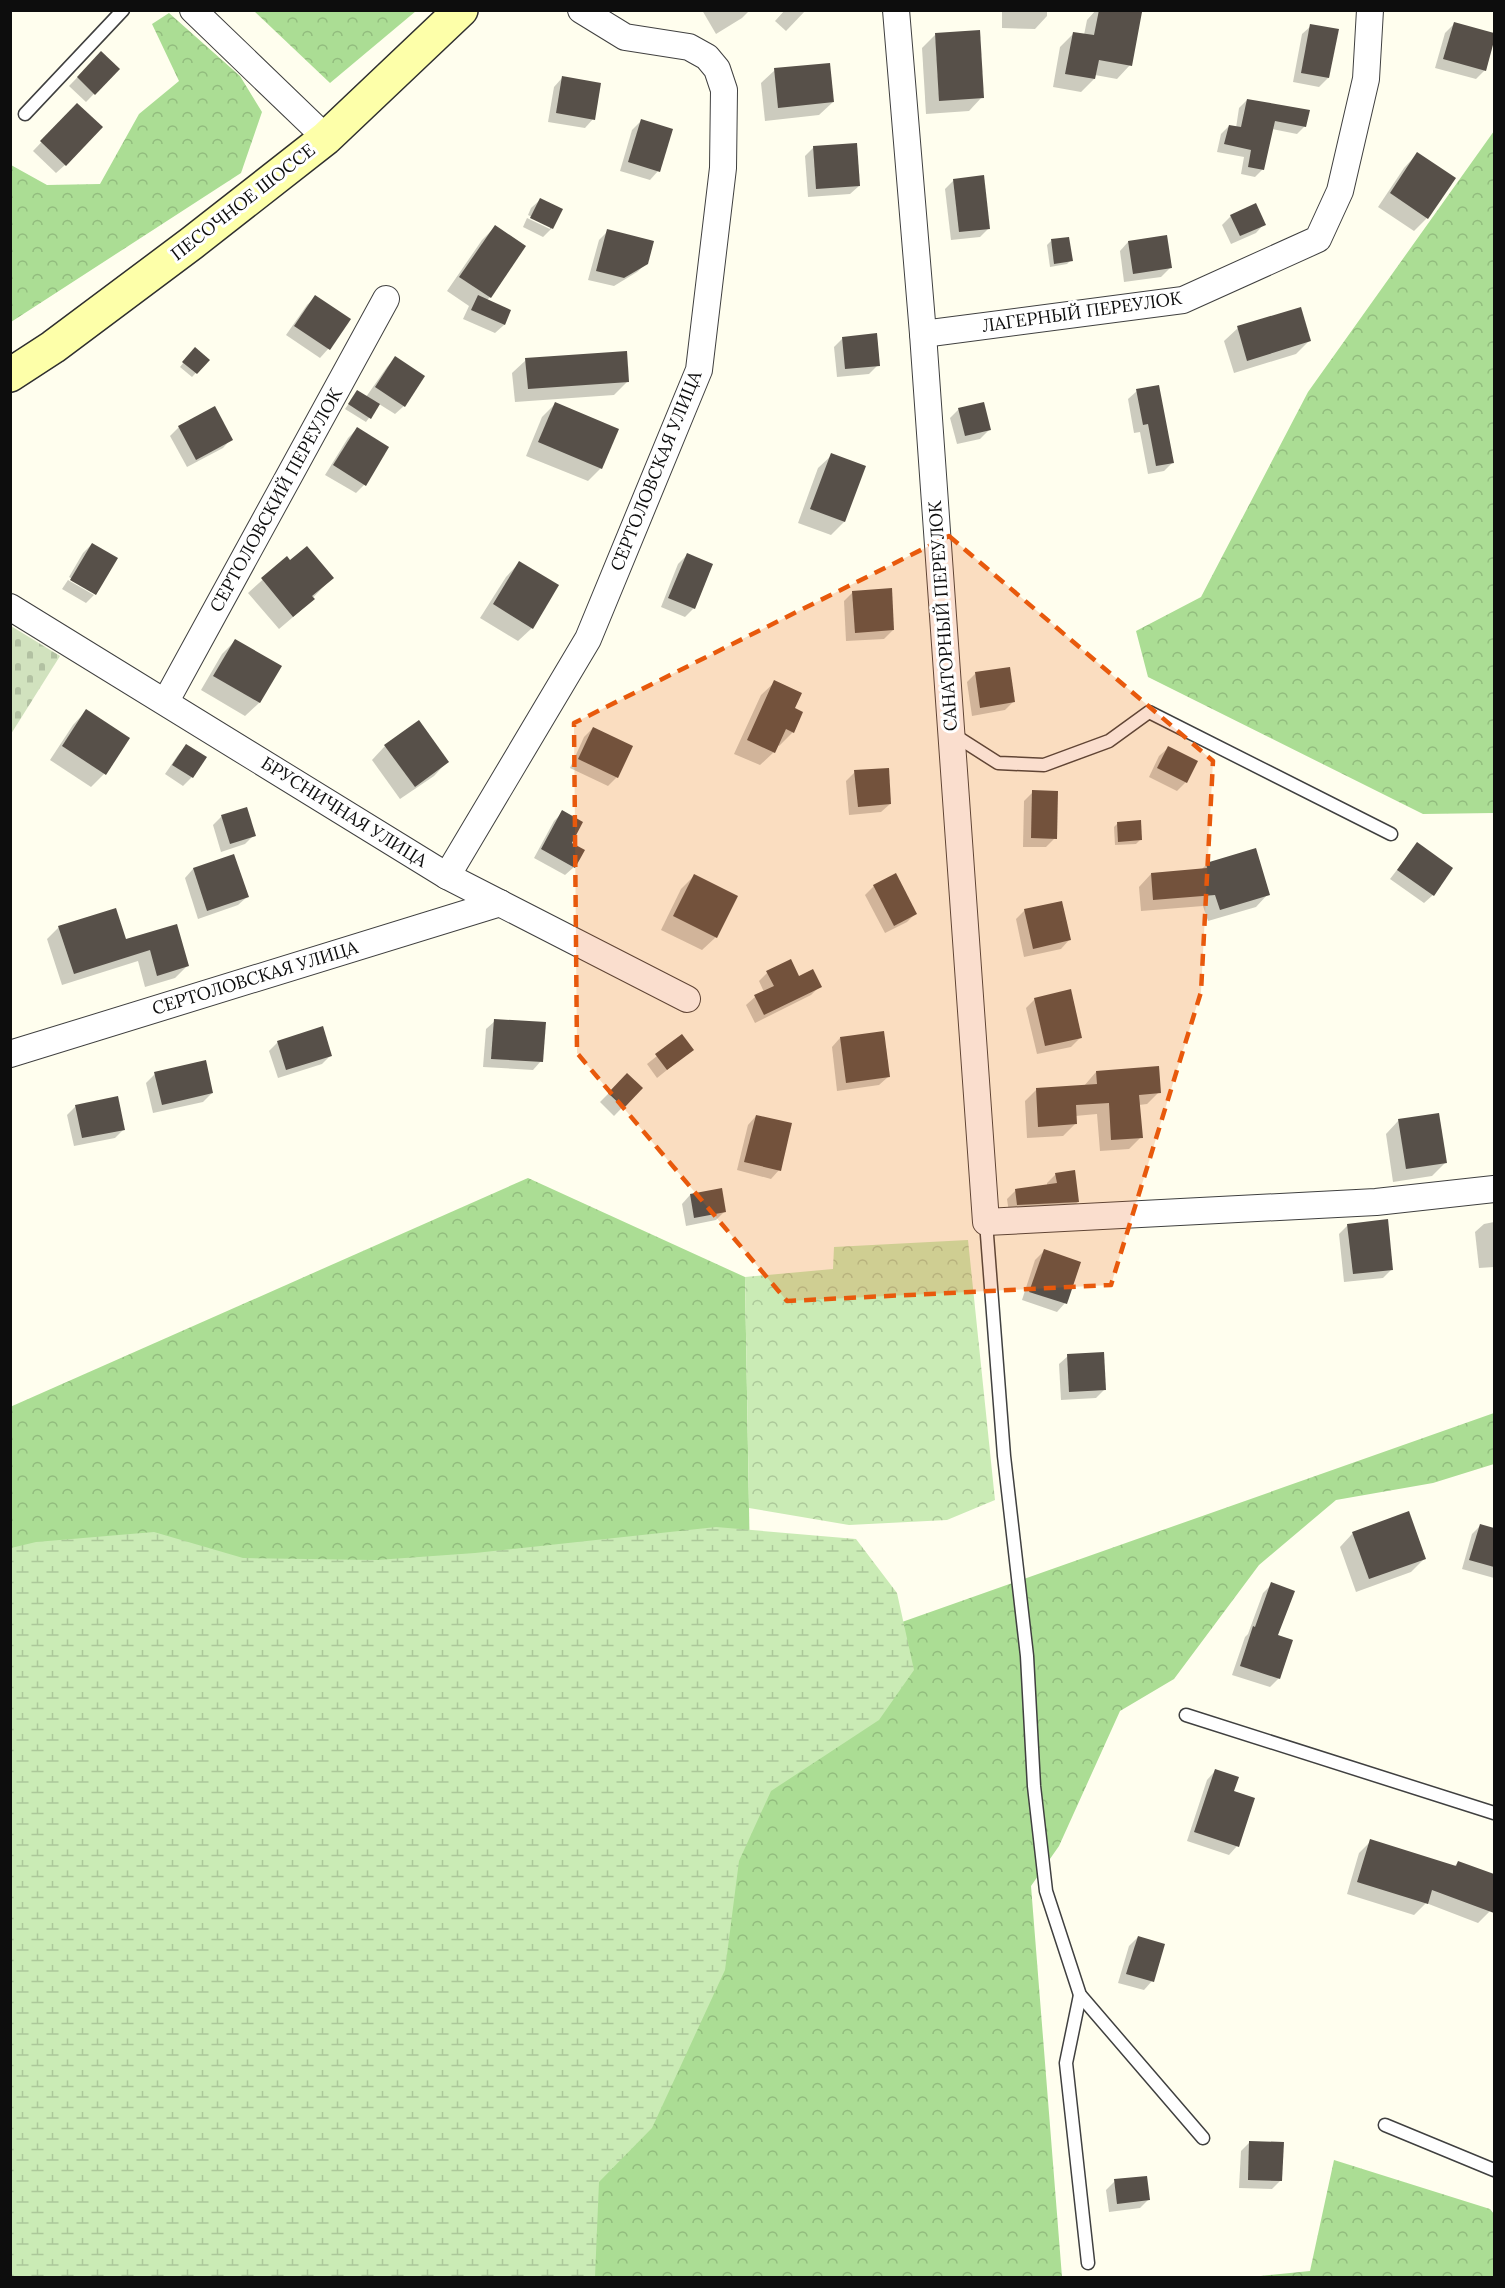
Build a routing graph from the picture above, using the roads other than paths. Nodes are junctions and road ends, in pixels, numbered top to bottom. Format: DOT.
graph roads {
  1 [pos="123,10"];
  2 [pos="193,10"];
  3 [pos="461,10"];
  4 [pos="581,10"];
  5 [pos="896,10"];
  6 [pos="1370,10"];
  7 [pos="25,114"];
  8 [pos="326,138"];
  9 [pos="386,299"];
  10 [pos="923,334"];
  11 [pos="10,375"];
  12 [pos="10,607"];
  13 [pos="166,701"];
  14 [pos="951,733"];
  15 [pos="1391,834"];
  16 [pos="447,876"];
  17 [pos="500,903"];
  18 [pos="687,999"];
  19 [pos="10,1054"];
  20 [pos="1494,1189"];
  21 [pos="986,1222"];
  22 [pos="1186,1715"];
  23 [pos="1494,1813"];
  24 [pos="1080,1995"];
  25 [pos="1385,2125"];
  26 [pos="1203,2138"];
  27 [pos="1494,2170"];
  28 [pos="1088,2263"];
  1 -- 7 [label="lane"];
  2 -- 8 [label="street"];
  3 -- 8 [label="main road, ПЕСОЧНОЕ ШОССЕ"];
  4 -- 16 [label="street, СЕРТОЛОВСКАЯ УЛИЦА"];
  5 -- 10 [label="street, САНАТОРНЫЙ ПЕРЕУЛОК"];
  6 -- 10 [label="street, ЛАГЕРНЫЙ ПЕРЕУЛОК"];
  8 -- 11 [label="main road, ПЕСОЧНОЕ ШОССЕ"];
  9 -- 13 [label="street, СЕРТОЛОВСКИЙ ПЕРЕУЛОК"];
  10 -- 14 [label="street, САНАТОРНЫЙ ПЕРЕУЛОК"];
  12 -- 13 [label="street, БРУСНИЧНАЯ УЛИЦА"];
  13 -- 16 [label="street, БРУСНИЧНАЯ УЛИЦА"];
  14 -- 15 [label="lane"];
  14 -- 21 [label="street, САНАТОРНЫЙ ПЕРЕУЛОК"];
  16 -- 17 [label="street, БРУСНИЧНАЯ УЛИЦА"];
  17 -- 18 [label="street, БРУСНИЧНАЯ УЛИЦА"];
  17 -- 19 [label="street, СЕРТОЛОВСКАЯ УЛИЦА"];
  20 -- 21 [label="street"];
  21 -- 24 [label="lane"];
  22 -- 23 [label="lane"];
  24 -- 26 [label="lane"];
  24 -- 28 [label="lane"];
  25 -- 27 [label="lane"];
}
